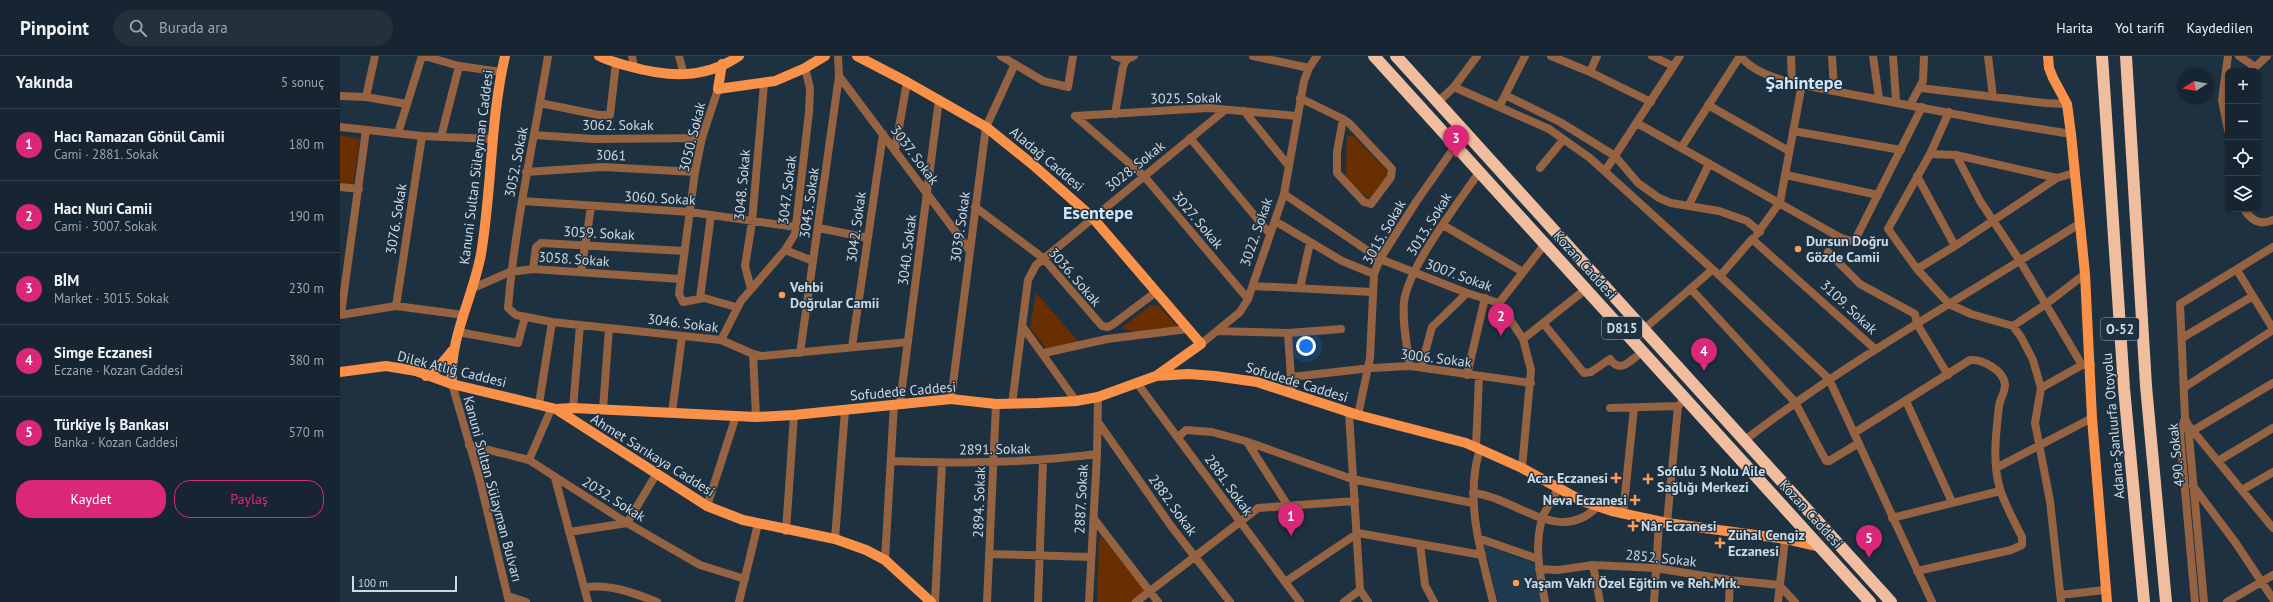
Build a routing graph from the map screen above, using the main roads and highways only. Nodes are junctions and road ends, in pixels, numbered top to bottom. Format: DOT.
graph roads {
  1 [pos="505,56"];
  2 [pos="599,56"];
  3 [pos="826,56"];
  4 [pos="857,56"];
  5 [pos="1374,56"];
  6 [pos="1396,56"];
  7 [pos="2048,56"];
  8 [pos="2102,56"];
  9 [pos="2126,56"];
  10 [pos="735,57"];
  11 [pos="722,64"];
  12 [pos="1201,344"];
  13 [pos="453,350"];
  14 [pos="340,372"];
  15 [pos="426,376"];
  16 [pos="1156,376"];
  17 [pos="452,384"];
  18 [pos="554,408"];
  19 [pos="1820,547"];
  20 [pos="1864,600"];
  21 [pos="932,602"];
  22 [pos="1891,602"];
  23 [pos="2107,602"];
  24 [pos="2144,602"];
  25 [pos="2166,602"];
  1 -- 13 [label="main road, Kanuni Sultan Süleyman Caddesi"];
  2 -- 11 [label="main road"];
  3 -- 11 [label="main road"];
  4 -- 12 [label="main road, Aladağ Caddesi"];
  5 -- 19 [label="highway, Kozan Caddesi / D815"];
  6 -- 22 [label="highway, Kozan Caddesi / D815"];
  7 -- 23 [label="main road"];
  8 -- 24 [label="highway, Adana-Şanlıurfa Otoyolu / O-52"];
  9 -- 25 [label="highway, O-52"];
  10 -- 11 [label="main road"];
  12 -- 16 [label="main road, 3022. Sokak"];
  13 -- 15 [label="main road"];
  13 -- 17 [label="main road"];
  14 -- 15 [label="main road, Dilek Atlığ Caddesi"];
  15 -- 17 [label="main road, Dilek Atlığ Caddesi"];
  16 -- 18 [label="main road, Sofudede Caddesi"];
  16 -- 19 [label="main road, Sofudede Caddesi"];
  17 -- 18 [label="main road, Dilek Atlığ Caddesi"];
  18 -- 21 [label="main road, Ahmet Sarıkaya Caddesi"];
  19 -- 20 [label="highway, Kozan Caddesi / D815"];
}
